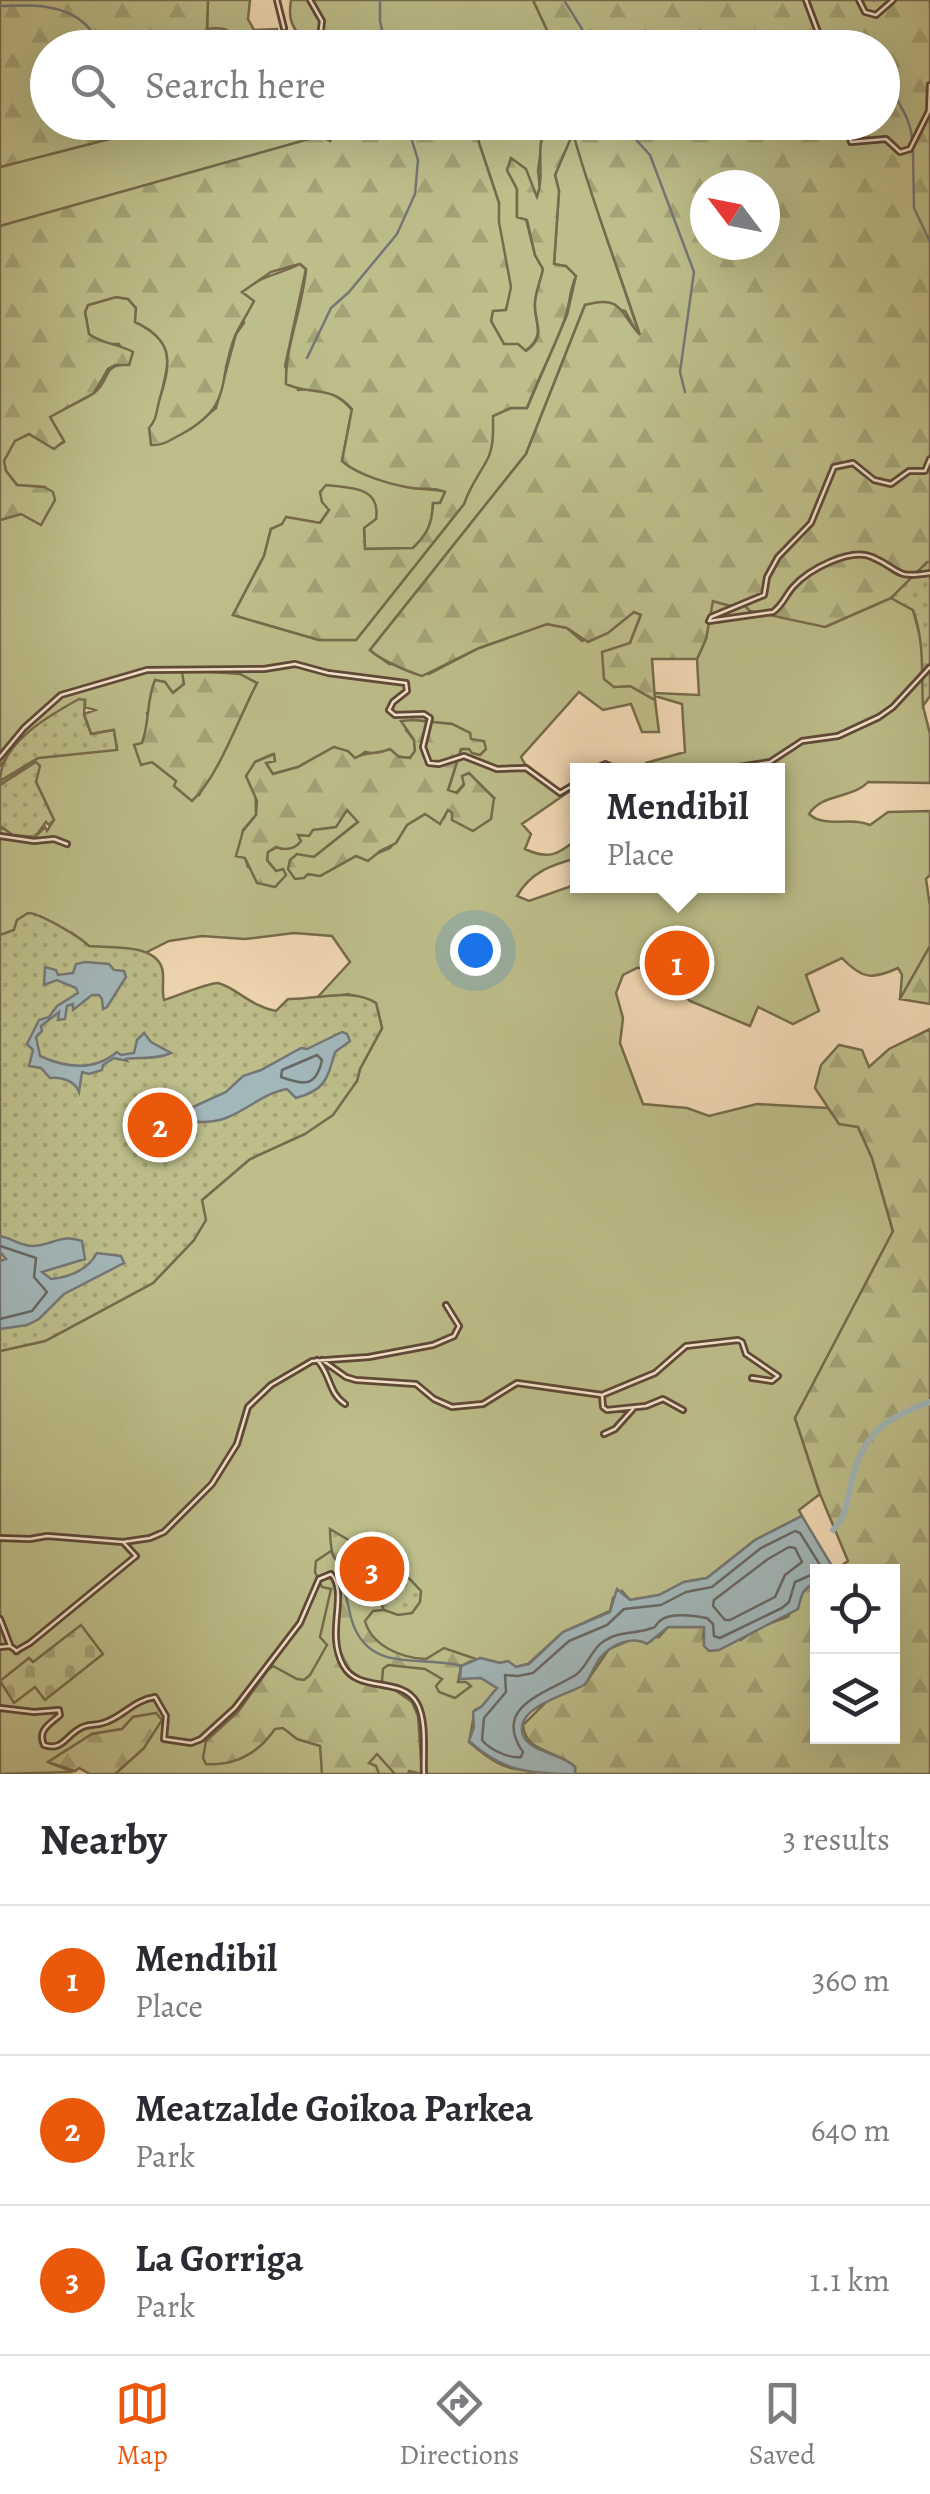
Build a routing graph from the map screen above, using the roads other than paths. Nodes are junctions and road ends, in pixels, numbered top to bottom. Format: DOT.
graph roads {
  1 [pos="276,0"];
  2 [pos="310,0"];
  3 [pos="806,0"];
  4 [pos="859,0"];
  5 [pos="892,0"];
  6 [pos="284,28"];
  7 [pos="321,30"];
  8 [pos="817,30"];
  9 [pos="930,86"];
  10 [pos="850,140"];
  11 [pos="874,140"];
  12 [pos="887,140"];
  13 [pos="930,458"];
  14 [pos="930,572"];
  15 [pos="930,667"];
  16 [pos="0,758"];
  17 [pos="764,763"];
  18 [pos="570,787"];
  19 [pos="0,836"];
  20 [pos="67,844"];
  21 [pos="446,1305"];
  22 [pos="318,1359"];
  23 [pos="752,1378"];
  24 [pos="602,1395"];
  25 [pos="345,1404"];
  26 [pos="634,1408"];
  27 [pos="683,1410"];
  28 [pos="604,1434"];
  29 [pos="0,1538"];
  30 [pos="123,1542"];
  31 [pos="0,1618"];
  32 [pos="10,1646"];
  33 [pos="0,1647"];
  34 [pos="26,1648"];
  35 [pos="16,1651"];
  36 [pos="0,1708"];
  37 [pos="424,1774"];
  1 -- 6 [label="street"];
  2 -- 7 [label="street"];
  3 -- 8 [label="street"];
  4 -- 5 [label="street"];
  9 -- 12 [label="street"];
  10 -- 11 [label="street"];
  13 -- 14 [label="street"];
  15 -- 17 [label="street"];
  16 -- 18 [label="street"];
  19 -- 20 [label="street"];
  21 -- 22 [label="street"];
  22 -- 24 [label="street"];
  22 -- 25 [label="street"];
  22 -- 30 [label="street"];
  23 -- 24 [label="street"];
  24 -- 26 [label="street"];
  26 -- 27 [label="street"];
  26 -- 28 [label="street"];
  29 -- 30 [label="street"];
  30 -- 35 [label="street"];
  31 -- 32 [label="street"];
  32 -- 33 [label="street"];
  32 -- 35 [label="street"];
  34 -- 35 [label="street"];
  36 -- 37 [label="street"];
}
